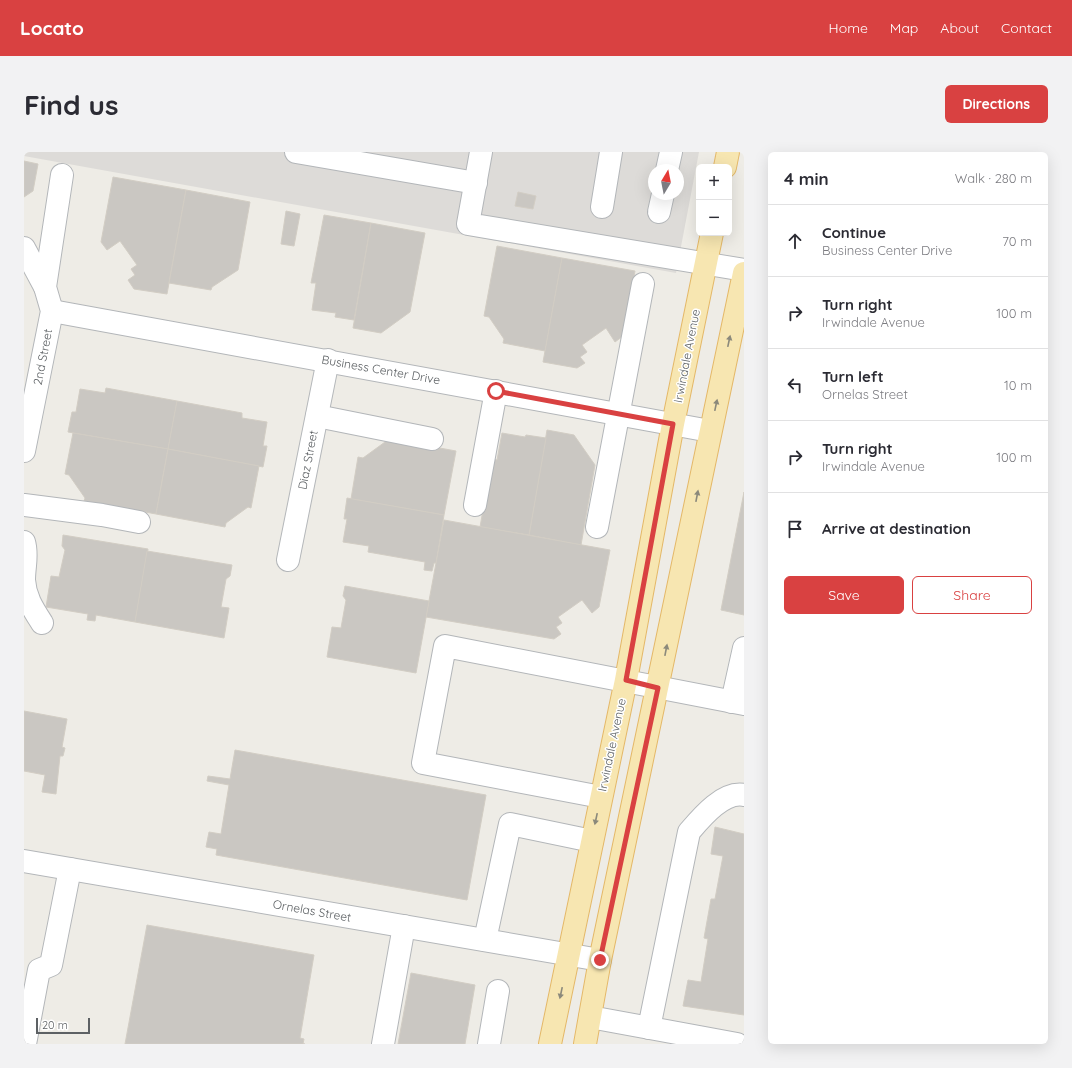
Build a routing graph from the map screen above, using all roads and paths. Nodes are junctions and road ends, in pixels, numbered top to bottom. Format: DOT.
graph roads {
  1 [pos="296,152"];
  2 [pos="482,152"];
  3 [pos="611,152"];
  4 [pos="671,152"];
  5 [pos="728,152"];
  6 [pos="668,164"];
  7 [pos="726,164"];
  8 [pos="62,174"];
  9 [pos="476,183"];
  10 [pos="602,207"];
  11 [pos="711,236"];
  12 [pos="24,248"];
  13 [pos="706,263"];
  14 [pos="24,278"];
  15 [pos="743,279"];
  16 [pos="643,284"];
  17 [pos="44,286"];
  18 [pos="52,311"];
  19 [pos="328,360"];
  20 [pos="496,391"];
  21 [pos="28,413"];
  22 [pos="618,414"];
  23 [pos="317,416"];
  24 [pos="673,424"];
  25 [pos="710,431"];
  26 [pos="432,439"];
  27 [pos="24,451"];
  28 [pos="24,505"];
  29 [pos="475,505"];
  30 [pos="139,522"];
  31 [pos="597,527"];
  32 [pos="24,542"];
  33 [pos="288,560"];
  34 [pos="42,623"];
  35 [pos="744,648"];
  36 [pos="626,680"];
  37 [pos="658,688"];
  38 [pos="738,703"];
  39 [pos="744,795"];
  40 [pos="601,798"];
  41 [pos="592,841"];
  42 [pos="24,862"];
  43 [pos="70,869"];
  44 [pos="404,926"];
  45 [pos="485,940"];
  46 [pos="568,955"];
  47 [pos="600,960"];
  48 [pos="498,991"];
  49 [pos="590,1017"];
  50 [pos="649,1028"];
  51 [pos="25,1043"];
  52 [pos="383,1044"];
  53 [pos="489,1044"];
  54 [pos="550,1044"];
  55 [pos="585,1044"];
  56 [pos="738,1044"];
  1 -- 9 [label="street"];
  2 -- 9 [label="street"];
  3 -- 10 [label="street"];
  4 -- 6 [label="street"];
  5 -- 7 [label="main road"];
  8 -- 17 [label="street"];
  9 -- 13 [label="street"];
  11 -- 13 [label="main road, Irwindale Avenue"];
  12 -- 17 [label="street"];
  13 -- 15 [label="street"];
  13 -- 24 [label="main road, Irwindale Avenue"];
  14 -- 17 [label="street"];
  25 -- 15 [label="main road, one-way"];
  16 -- 22 [label="street"];
  17 -- 18 [label="street"];
  18 -- 19 [label="street, Business Center Drive"];
  18 -- 21 [label="street, 2nd Street"];
  19 -- 20 [label="street, Business Center Drive"];
  19 -- 23 [label="street, Diaz Street"];
  20 -- 22 [label="street, Business Center Drive"];
  20 -- 29 [label="street"];
  21 -- 27 [label="street, 2nd Street"];
  22 -- 24 [label="street, Business Center Drive"];
  22 -- 31 [label="street"];
  23 -- 26 [label="street"];
  23 -- 33 [label="street, Diaz Street"];
  24 -- 25 [label="street, Business Center Drive"];
  24 -- 36 [label="main road, Irwindale Avenue"];
  37 -- 25 [label="main road, one-way"];
  28 -- 30 [label="street"];
  32 -- 34 [label="street"];
  35 -- 38 [label="street"];
  36 -- 37 [label="street"];
  36 -- 40 [label="main road, Irwindale Avenue"];
  36 -- 40 [label="street"];
  37 -- 38 [label="street"];
  37 -- 47 [label="main road"];
  39 -- 50 [label="street"];
  40 -- 41 [label="main road, Irwindale Avenue, one-way"];
  41 -- 45 [label="street"];
  41 -- 46 [label="main road, Irwindale Avenue"];
  42 -- 43 [label="street, Ornelas Street"];
  43 -- 44 [label="street, Ornelas Street"];
  43 -- 51 [label="street"];
  44 -- 45 [label="street, Ornelas Street"];
  44 -- 52 [label="street"];
  45 -- 46 [label="street, Ornelas Street"];
  46 -- 47 [label="street, Ornelas Street"];
  46 -- 54 [label="main road, Irwindale Avenue, one-way"];
  47 -- 49 [label="main road"];
  48 -- 53 [label="street"];
  49 -- 50 [label="street"];
  49 -- 55 [label="main road"];
  50 -- 56 [label="street"];
}
